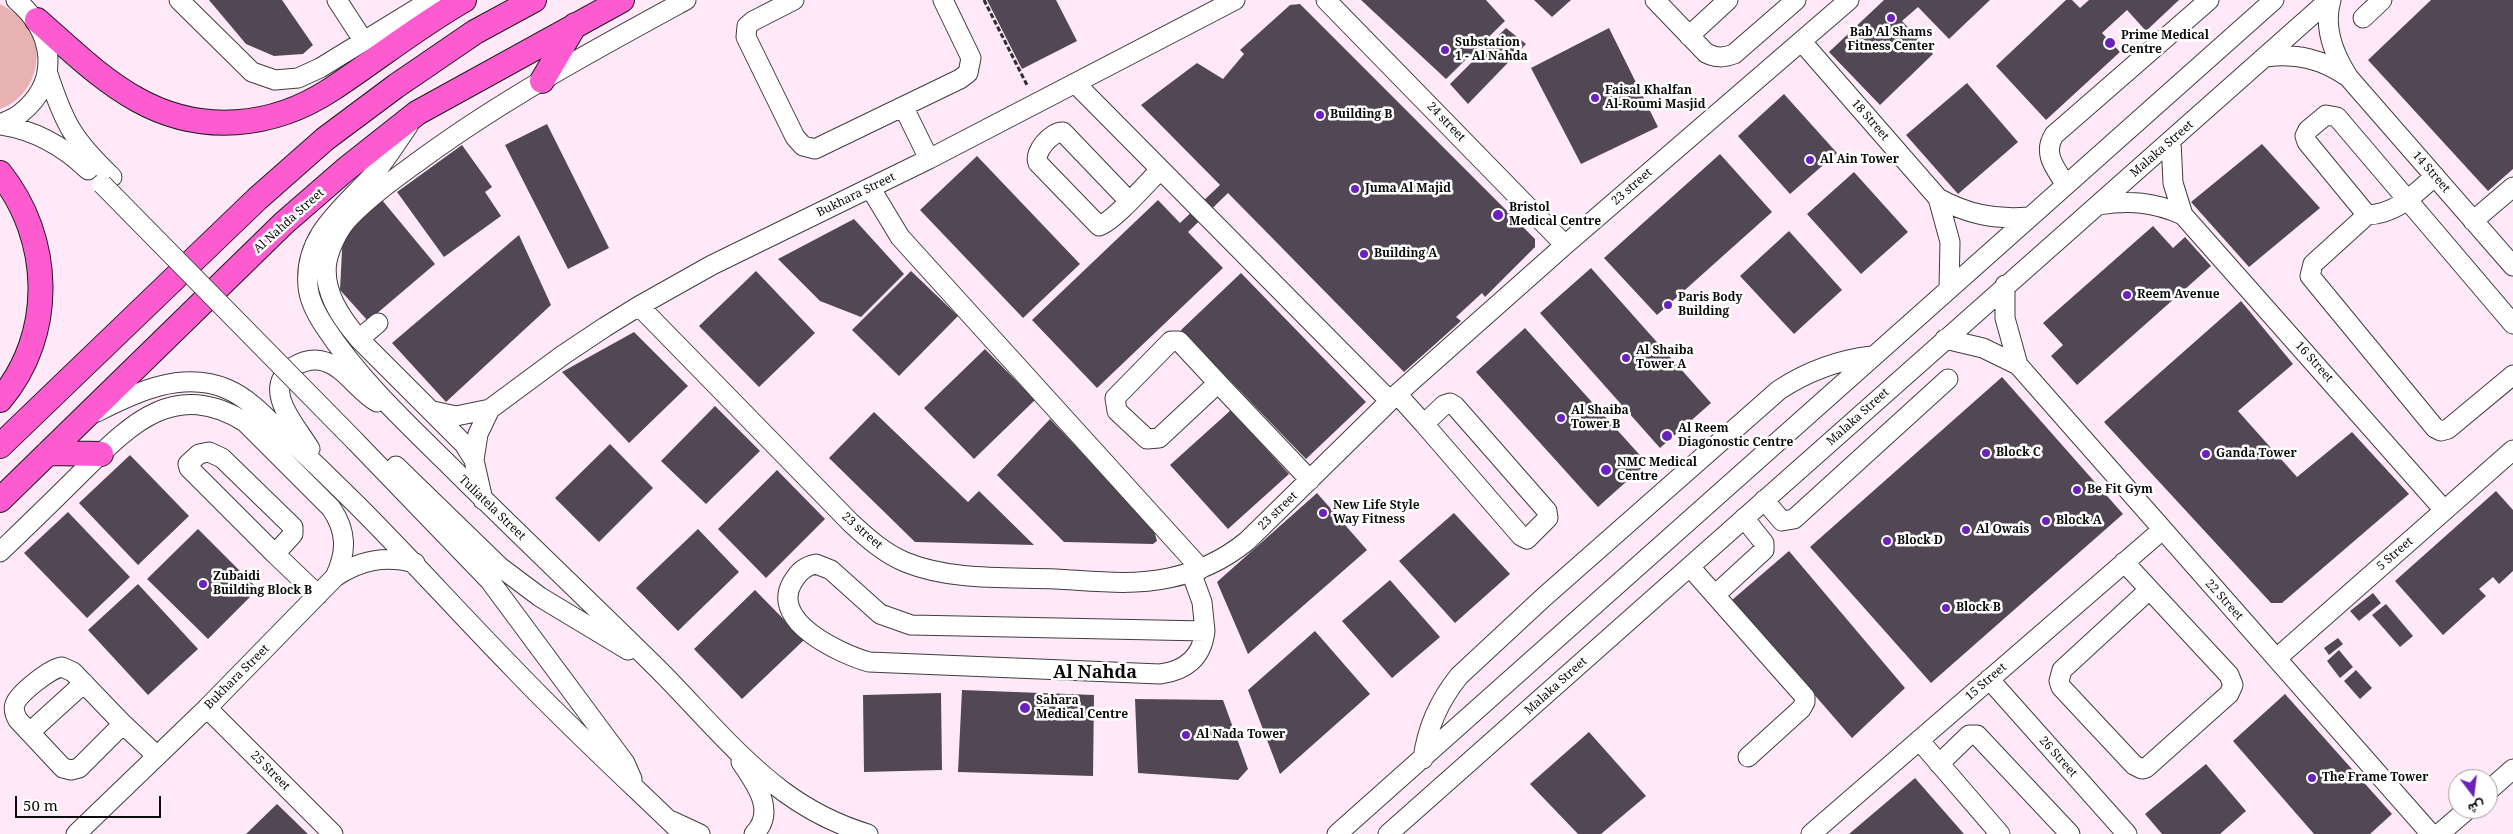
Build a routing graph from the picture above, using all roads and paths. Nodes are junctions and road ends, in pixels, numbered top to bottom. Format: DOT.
graph roads {
  1 [pos="179,0"];
  2 [pos="337,0"];
  3 [pos="431,0"];
  4 [pos="464,0"];
  5 [pos="534,0"];
  6 [pos="622,0"];
  7 [pos="686,0"];
  8 [pos="794,0"];
  9 [pos="942,0"];
  10 [pos="984,0"];
  11 [pos="1234,0"];
  12 [pos="1326,0"];
  13 [pos="1655,0"];
  14 [pos="1728,0"];
  15 [pos="1796,0"];
  16 [pos="1849,0"];
  17 [pos="2209,0"];
  18 [pos="2274,0"];
  19 [pos="2330,0"];
  20 [pos="2382,0"];
  21 [pos="28,8"];
  22 [pos="2362,18"];
  23 [pos="575,25"];
  24 [pos="1689,36"];
  25 [pos="363,40"];
  26 [pos="1802,42"];
  27 [pos="2266,57"];
  28 [pos="47,71"];
  29 [pos="2349,78"];
  30 [pos="542,81"];
  31 [pos="1075,83"];
  32 [pos="1036,104"];
  33 [pos="904,108"];
  34 [pos="417,113"];
  35 [pos="0,125"];
  36 [pos="2171,141"];
  37 [pos="929,159"];
  38 [pos="1160,170"];
  39 [pos="0,173"];
  40 [pos="2435,176"];
  41 [pos="107,180"];
  42 [pos="2066,185"];
  43 [pos="2513,187"];
  44 [pos="871,189"];
  45 [pos="1938,198"];
  46 [pos="1128,201"];
  47 [pos="2407,201"];
  48 [pos="2098,204"];
  49 [pos="2183,215"];
  50 [pos="2367,215"];
  51 [pos="2029,217"];
  52 [pos="2473,221"];
  53 [pos="1565,245"];
  54 [pos="2513,266"];
  55 [pos="2005,285"];
  56 [pos="1949,288"];
  57 [pos="639,306"];
  58 [pos="378,323"];
  59 [pos="2513,324"];
  60 [pos="359,339"];
  61 [pos="1945,339"];
  62 [pos="1872,356"];
  63 [pos="2018,364"];
  64 [pos="2513,375"];
  65 [pos="1948,379"];
  66 [pos="1218,383"];
  67 [pos="1394,398"];
  68 [pos="0,400"];
  69 [pos="392,408"];
  70 [pos="490,409"];
  71 [pos="433,411"];
  72 [pos="85,418"];
  73 [pos="1424,424"];
  74 [pos="359,437"];
  75 [pos="0,446"];
  76 [pos="2513,450"];
  77 [pos="48,453"];
  78 [pos="101,454"];
  79 [pos="474,460"];
  80 [pos="317,465"];
  81 [pos="1310,480"];
  82 [pos="0,500"];
  83 [pos="483,500"];
  84 [pos="1764,500"];
  85 [pos="2444,510"];
  86 [pos="1744,518"];
  87 [pos="2162,530"];
  88 [pos="0,552"];
  89 [pos="275,554"];
  90 [pos="2124,562"];
  91 [pos="415,563"];
  92 [pos="1690,567"];
  93 [pos="1196,570"];
  94 [pos="335,577"];
  95 [pos="2149,590"];
  96 [pos="318,595"];
  97 [pos="1715,595"];
  98 [pos="1206,631"];
  99 [pos="2277,658"];
  100 [pos="658,670"];
  101 [pos="1989,680"];
  102 [pos="84,683"];
  103 [pos="207,708"];
  104 [pos="123,724"];
  105 [pos="30,732"];
  106 [pos="1919,740"];
  107 [pos="728,744"];
  108 [pos="157,756"];
  109 [pos="1748,757"];
  110 [pos="1423,759"];
  111 [pos="1939,764"];
  112 [pos="2513,769"];
  113 [pos="2498,782"];
  114 [pos="636,791"];
  115 [pos="667,819"];
  116 [pos="2456,819"];
  117 [pos="1393,832"];
  118 [pos="76,834"];
  119 [pos="333,834"];
  120 [pos="682,834"];
  121 [pos="700,834"];
  122 [pos="754,834"];
  123 [pos="868,834"];
  124 [pos="1337,834"];
  125 [pos="1811,834"];
  126 [pos="2000,834"];
  127 [pos="2070,834"];
  128 [pos="2127,834"];
  129 [pos="2431,834"];
  130 [pos="2439,834"];
  1 -- 25 [label="street"];
  2 -- 25 [label="street"];
  3 -- 25 [label="street"];
  4 -- 21 [label="main road"];
  5 -- 75 [label="main road"];
  6 -- 23 [label="main road, Al Nahda Street"];
  7 -- 30 [label="street"];
  8 -- 33 [label="street"];
  9 -- 33 [label="street"];
  10 -- 32 [label="path"];
  11 -- 31 [label="street, Bukhara Street"];
  12 -- 53 [label="street, 24 street"];
  13 -- 24 [label="street"];
  14 -- 24 [label="street"];
  15 -- 24 [label="street"];
  16 -- 26 [label="street, 23 street"];
  17 -- 42 [label="street"];
  18 -- 42 [label="street"];
  19 -- 27 [label="street, Malaka Street"];
  19 -- 29 [label="street, 14 Street"];
  20 -- 22 [label="street"];
  21 -- 28 [label="street"];
  23 -- 30 [label="main road"];
  23 -- 34 [label="main road, Al Nahda Street"];
  26 -- 45 [label="street, 18 Street"];
  26 -- 53 [label="street, 23 street"];
  27 -- 29 [label="street, 14 Street"];
  27 -- 36 [label="street, Malaka Street"];
  28 -- 35 [label="street"];
  28 -- 41 [label="street"];
  29 -- 40 [label="street, 14 Street"];
  30 -- 60 [label="street"];
  31 -- 32 [label="street, Bukhara Street"];
  31 -- 38 [label="street"];
  32 -- 37 [label="street, Bukhara Street"];
  33 -- 37 [label="street"];
  34 -- 69 [label="street, Tuliatela Street"];
  34 -- 72 [label="main road, Al Nahda Street"];
  35 -- 41 [label="street"];
  36 -- 48 [label="street, Malaka Street"];
  36 -- 49 [label="street, 16 Street"];
  37 -- 44 [label="street, Bukhara Street"];
  38 -- 46 [label="street"];
  38 -- 67 [label="street"];
  39 -- 68 [label="main road"];
  40 -- 47 [label="street"];
  40 -- 52 [label="street, 14 Street"];
  41 -- 74 [label="street, bridge"];
  42 -- 51 [label="street"];
  43 -- 52 [label="street"];
  44 -- 57 [label="street, Bukhara Street"];
  44 -- 93 [label="street"];
  45 -- 51 [label="street, 18 Street"];
  45 -- 56 [label="street, 18 Street"];
  46 -- 46 [label="street"];
  47 -- 50 [label="street"];
  47 -- 50 [label="street"];
  47 -- 59 [label="street"];
  48 -- 49 [label="street, 16 Street"];
  48 -- 55 [label="street, Malaka Street"];
  49 -- 85 [label="street, 16 Street"];
  50 -- 64 [label="street"];
  51 -- 56 [label="street"];
  52 -- 54 [label="street, 14 Street"];
  53 -- 67 [label="street, 23 street"];
  55 -- 61 [label="street, Malaka Street"];
  55 -- 63 [label="street, 22 Street"];
  56 -- 62 [label="street"];
  57 -- 70 [label="street, Bukhara Street"];
  57 -- 93 [label="street, 23 street"];
  58 -- 60 [label="street"];
  60 -- 71 [label="street"];
  61 -- 63 [label="street, 22 Street"];
  61 -- 84 [label="street, Malaka Street"];
  62 -- 110 [label="street"];
  62 -- 110 [label="street"];
  63 -- 87 [label="street, 22 Street"];
  65 -- 84 [label="street"];
  66 -- 66 [label="street"];
  66 -- 81 [label="street"];
  67 -- 73 [label="street"];
  67 -- 81 [label="street, 23 street"];
  69 -- 80 [label="street"];
  69 -- 83 [label="street, Tuliatela Street"];
  70 -- 71 [label="street, Bukhara Street"];
  70 -- 79 [label="street, Bukhara Street"];
  71 -- 79 [label="street"];
  72 -- 77 [label="main road, Al Nahda Street"];
  72 -- 80 [label="street"];
  73 -- 73 [label="street"];
  74 -- 100 [label="street"];
  74 -- 114 [label="street"];
  76 -- 85 [label="street, 5 Street"];
  77 -- 78 [label="main road"];
  77 -- 82 [label="main road, Al Nahda Street"];
  78 -- 88 [label="street"];
  78 -- 94 [label="street"];
  79 -- 83 [label="street"];
  80 -- 91 [label="street"];
  81 -- 93 [label="street, 23 street"];
  83 -- 100 [label="street, Tuliatela Street"];
  84 -- 86 [label="street, Malaka Street"];
  85 -- 99 [label="street, 5 Street"];
  86 -- 92 [label="street, Malaka Street"];
  86 -- 97 [label="street"];
  87 -- 90 [label="street, 15 Street"];
  87 -- 99 [label="street, 22 Street"];
  89 -- 89 [label="street"];
  89 -- 96 [label="street"];
  90 -- 95 [label="street"];
  90 -- 101 [label="street, 15 Street"];
  91 -- 94 [label="street, Bukhara Street"];
  91 -- 114 [label="street"];
  92 -- 97 [label="street"];
  92 -- 117 [label="street, Malaka Street"];
  93 -- 98 [label="street"];
  94 -- 96 [label="street, Bukhara Street"];
  95 -- 95 [label="street"];
  96 -- 103 [label="street, Bukhara Street"];
  97 -- 109 [label="street"];
  98 -- 98 [label="street"];
  99 -- 129 [label="street, 22 Street"];
  100 -- 107 [label="street, Tuliatela Street"];
  101 -- 106 [label="street, 15 Street"];
  101 -- 128 [label="street, 26 Street"];
  102 -- 104 [label="street"];
  102 -- 105 [label="street"];
  102 -- 105 [label="street"];
  103 -- 108 [label="street, Bukhara Street"];
  103 -- 119 [label="street, 25 Street"];
  104 -- 105 [label="street"];
  104 -- 108 [label="street"];
  106 -- 111 [label="street"];
  106 -- 125 [label="street, 15 Street"];
  107 -- 122 [label="street"];
  107 -- 123 [label="street, Tuliatela Street"];
  108 -- 118 [label="street, Bukhara Street"];
  110 -- 124 [label="street"];
  111 -- 126 [label="street"];
  111 -- 127 [label="street"];
  112 -- 113 [label="street"];
  114 -- 115 [label="street"];
  115 -- 120 [label="street"];
  115 -- 121 [label="street"];
  116 -- 130 [label="street"];
}
